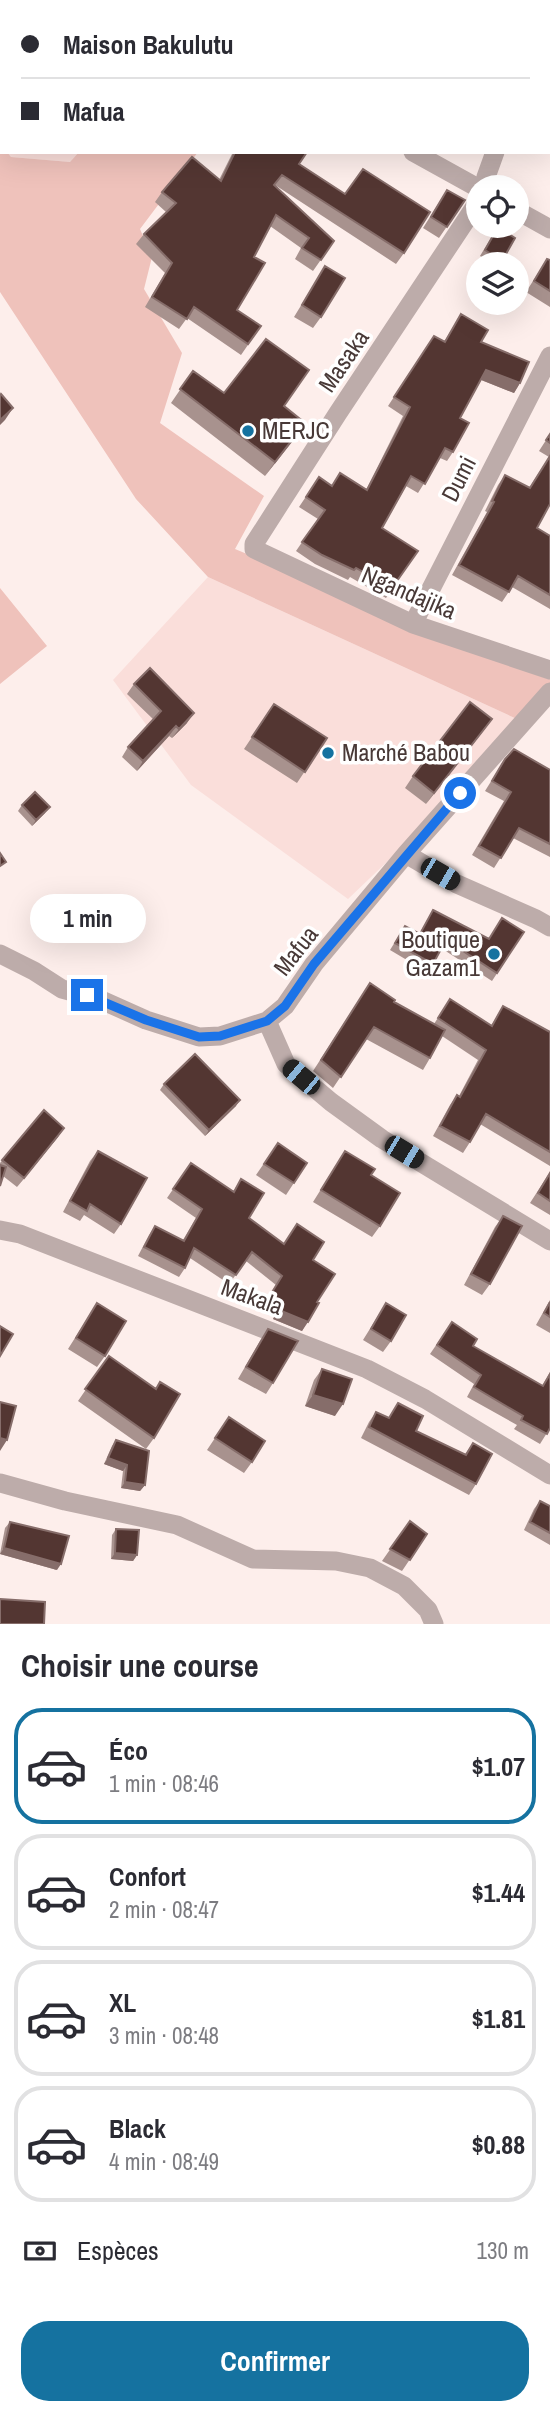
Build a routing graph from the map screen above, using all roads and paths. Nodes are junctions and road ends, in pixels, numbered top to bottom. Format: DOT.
graph roads {
  1 [pos="417,154"];
  2 [pos="494,154"];
  3 [pos="487,175"];
  4 [pos="466,181"];
  5 [pos="529,217"];
  6 [pos="466,220"];
  7 [pos="550,229"];
  8 [pos="550,356"];
  9 [pos="254,548"];
  10 [pos="413,624"];
  11 [pos="550,670"];
  12 [pos="550,692"];
  13 [pos="406,854"];
  14 [pos="550,927"];
  15 [pos="0,954"];
  16 [pos="267,1021"];
  17 [pos="0,1230"];
  18 [pos="550,1241"];
  19 [pos="550,1475"];
  20 [pos="0,1483"];
  21 [pos="434,1624"];
  1 -- 4 [label="street"];
  2 -- 3 [label="street"];
  5 -- 7 [label="street"];
  6 -- 9 [label="street, Masaka"];
  8 -- 10 [label="street, Dumi"];
  9 -- 10 [label="street, Ngandajika"];
  10 -- 11 [label="street, Ngandajika"];
  12 -- 13 [label="street, Mafua"];
  13 -- 14 [label="street"];
  13 -- 16 [label="street, Mafua"];
  15 -- 16 [label="street, Mafua"];
  16 -- 18 [label="street"];
  17 -- 19 [label="street, Makala"];
  20 -- 21 [label="street"];
}
